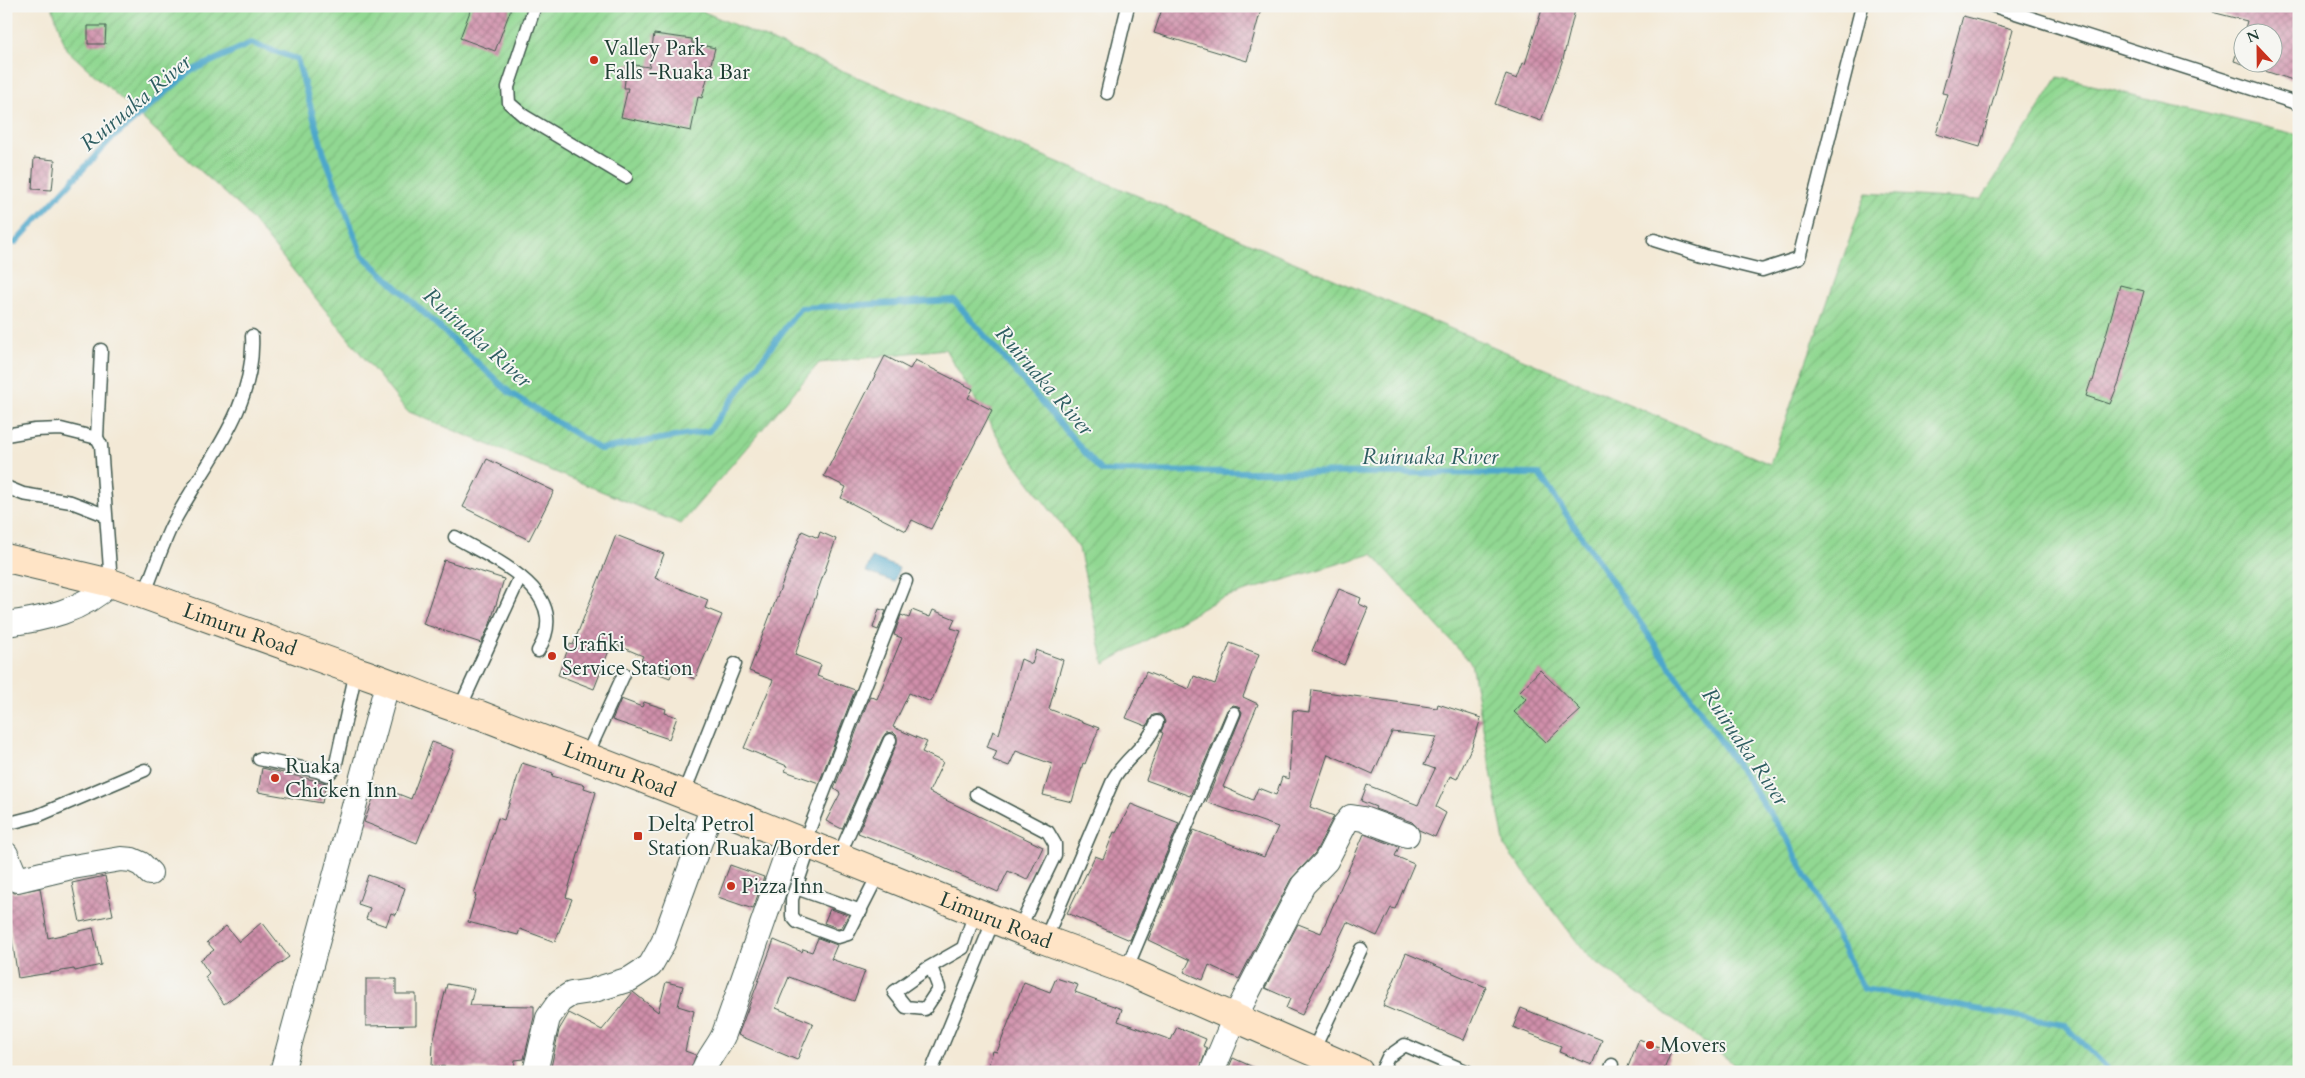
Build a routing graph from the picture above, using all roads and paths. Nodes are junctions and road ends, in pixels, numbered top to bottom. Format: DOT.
graph roads {
  1 [pos="535,6"];
  2 [pos="1128,6"];
  3 [pos="1862,6"];
  4 [pos="1994,6"];
  5 [pos="1107,93"];
  6 [pos="2299,104"];
  7 [pos="626,177"];
  8 [pos="1654,240"];
  9 [pos="252,336"];
  10 [pos="101,350"];
  11 [pos="6,436"];
  12 [pos="97,438"];
  13 [pos="6,486"];
  14 [pos="105,515"];
  15 [pos="455,536"];
  16 [pos="6,558"];
  17 [pos="520,577"];
  18 [pos="906,580"];
  19 [pos="111,583"];
  20 [pos="144,595"];
  21 [pos="6,624"];
  22 [pos="538,651"];
  23 [pos="735,664"];
  24 [pos="356,672"];
  25 [pos="624,674"];
  26 [pos="388,681"];
  27 [pos="459,710"];
  28 [pos="1234,713"];
  29 [pos="1157,722"];
  30 [pos="890,740"];
  31 [pos="586,757"];
  32 [pos="259,760"];
  33 [pos="145,770"];
  34 [pos="684,794"];
  35 [pos="976,794"];
  36 [pos="713,806"];
  37 [pos="6,824"];
  38 [pos="1407,835"];
  39 [pos="802,843"];
  40 [pos="6,854"];
  41 [pos="838,858"];
  42 [pos="150,873"];
  43 [pos="879,873"];
  44 [pos="12,882"];
  45 [pos="796,888"];
  46 [pos="861,911"];
  47 [pos="984,915"];
  48 [pos="1019,929"];
  49 [pos="1045,940"];
  50 [pos="1361,949"];
  51 [pos="931,967"];
  52 [pos="1126,970"];
  53 [pos="1235,1017"];
  54 [pos="1340,1066"];
  55 [pos="282,1072"];
  56 [pos="535,1072"];
  57 [pos="703,1072"];
  58 [pos="931,1072"];
  59 [pos="1212,1072"];
  60 [pos="1381,1072"];
  61 [pos="1468,1072"];
  1 -- 7 [label="lane"];
  2 -- 5 [label="lane"];
  3 -- 8 [label="lane"];
  4 -- 6 [label="lane"];
  9 -- 20 [label="lane"];
  10 -- 12 [label="lane"];
  11 -- 12 [label="lane"];
  12 -- 14 [label="lane"];
  13 -- 14 [label="lane"];
  14 -- 19 [label="lane"];
  15 -- 17 [label="lane"];
  16 -- 19 [label="main road, Limuru Road"];
  17 -- 22 [label="lane"];
  17 -- 27 [label="lane"];
  18 -- 39 [label="lane"];
  19 -- 20 [label="main road, Limuru Road"];
  19 -- 21 [label="street"];
  20 -- 24 [label="main road, Limuru Road"];
  23 -- 34 [label="lane"];
  24 -- 26 [label="main road, Limuru Road"];
  24 -- 32 [label="lane"];
  25 -- 31 [label="lane"];
  26 -- 27 [label="main road, Limuru Road"];
  26 -- 55 [label="street"];
  27 -- 31 [label="main road, Limuru Road"];
  28 -- 52 [label="lane"];
  29 -- 49 [label="lane"];
  30 -- 41 [label="lane"];
  31 -- 34 [label="main road, Limuru Road"];
  33 -- 37 [label="lane"];
  34 -- 36 [label="main road, Limuru Road"];
  35 -- 48 [label="lane"];
  36 -- 39 [label="main road, Limuru Road"];
  36 -- 56 [label="street"];
  38 -- 53 [label="street"];
  39 -- 41 [label="main road, Limuru Road"];
  39 -- 45 [label="lane"];
  39 -- 57 [label="street"];
  40 -- 44 [label="street"];
  41 -- 43 [label="main road, Limuru Road"];
  42 -- 44 [label="street"];
  43 -- 46 [label="lane"];
  43 -- 47 [label="main road, Limuru Road"];
  45 -- 46 [label="lane"];
  45 -- 46 [label="lane"];
  47 -- 48 [label="main road, Limuru Road"];
  47 -- 51 [label="lane"];
  47 -- 58 [label="lane"];
  48 -- 49 [label="main road, Limuru Road"];
  49 -- 52 [label="main road, Limuru Road"];
  50 -- 54 [label="lane"];
  52 -- 53 [label="main road, Limuru Road"];
  53 -- 54 [label="main road, Limuru Road"];
  53 -- 59 [label="street"];
  60 -- 61 [label="lane"];
}
